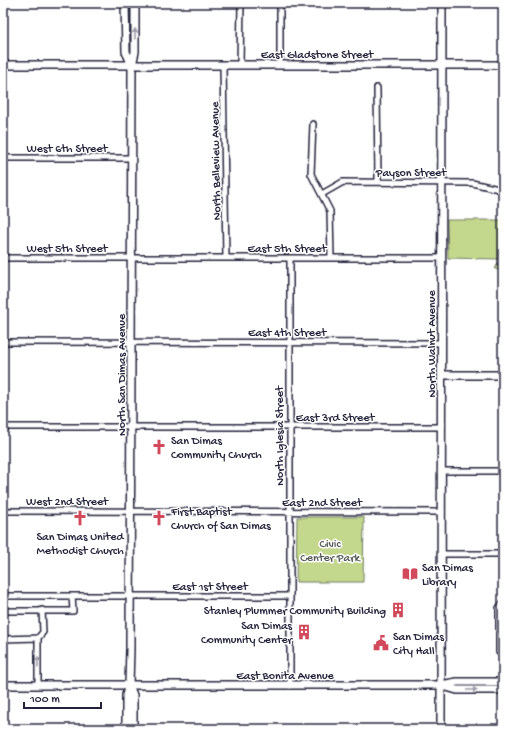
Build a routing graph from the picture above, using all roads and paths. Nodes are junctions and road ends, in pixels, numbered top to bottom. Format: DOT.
graph roads {
  1 [pos="125,3"];
  2 [pos="135,3"];
  3 [pos="241,3"];
  4 [pos="280,3"];
  5 [pos="442,3"];
  6 [pos="3,65"];
  7 [pos="132,65"];
  8 [pos="223,65"];
  9 [pos="240,65"];
  10 [pos="280,65"];
  11 [pos="442,65"];
  12 [pos="503,65"];
  13 [pos="377,88"];
  14 [pos="313,124"];
  15 [pos="503,135"];
  16 [pos="3,158"];
  17 [pos="132,158"];
  18 [pos="378,182"];
  19 [pos="442,182"];
  20 [pos="503,190"];
  21 [pos="322,194"];
  22 [pos="131,257"];
  23 [pos="3,258"];
  24 [pos="226,258"];
  25 [pos="290,258"];
  26 [pos="331,258"];
  27 [pos="442,258"];
  28 [pos="3,342"];
  29 [pos="132,342"];
  30 [pos="289,343"];
  31 [pos="442,343"];
  32 [pos="442,375"];
  33 [pos="503,375"];
  34 [pos="3,427"];
  35 [pos="132,427"];
  36 [pos="442,427"];
  37 [pos="289,428"];
  38 [pos="442,471"];
  39 [pos="503,471"];
  40 [pos="3,511"];
  41 [pos="130,511"];
  42 [pos="289,512"];
  43 [pos="442,512"];
  44 [pos="442,554"];
  45 [pos="503,554"];
  46 [pos="3,596"];
  47 [pos="72,596"];
  48 [pos="289,596"];
  49 [pos="130,597"];
  50 [pos="503,603"];
  51 [pos="42,610"];
  52 [pos="3,611"];
  53 [pos="38,638"];
  54 [pos="3,639"];
  55 [pos="503,652"];
  56 [pos="503,682"];
  57 [pos="3,685"];
  58 [pos="38,685"];
  59 [pos="129,685"];
  60 [pos="441,685"];
  61 [pos="290,686"];
  62 [pos="503,690"];
  63 [pos="126,729"];
  64 [pos="133,729"];
  65 [pos="441,729"];
  1 -- 7 [label="main road, North San Dimas Avenue"];
  7 -- 2 [label="main road, North San Dimas Avenue, one-way"];
  3 -- 9 [label="street"];
  4 -- 10 [label="street"];
  5 -- 11 [label="main road, North Walnut Avenue"];
  6 -- 7 [label="main road, East Gladstone Street"];
  7 -- 8 [label="main road, East Gladstone Street"];
  7 -- 17 [label="main road, North San Dimas Avenue"];
  8 -- 9 [label="main road, East Gladstone Street"];
  8 -- 24 [label="street, North Belleview Avenue"];
  9 -- 10 [label="main road, East Gladstone Street"];
  10 -- 11 [label="main road, East Gladstone Street"];
  11 -- 12 [label="main road, East Gladstone Street"];
  11 -- 19 [label="main road, North Walnut Avenue"];
  13 -- 18 [label="street"];
  14 -- 21 [label="street"];
  15 -- 20 [label="street"];
  16 -- 17 [label="street, West 6th Street"];
  17 -- 22 [label="main road, North San Dimas Avenue"];
  18 -- 19 [label="street, Payson Street"];
  18 -- 21 [label="street, Payson Street"];
  19 -- 20 [label="street, Payson Street"];
  19 -- 27 [label="main road, North Walnut Avenue"];
  21 -- 26 [label="street"];
  22 -- 23 [label="street, West 5th Street"];
  22 -- 24 [label="street, East 5th Street"];
  22 -- 29 [label="main road, North San Dimas Avenue"];
  24 -- 25 [label="street, East 5th Street"];
  25 -- 26 [label="street, East 5th Street"];
  25 -- 30 [label="street, North Iglesia Street"];
  26 -- 27 [label="street, East 5th Street"];
  27 -- 31 [label="main road, North Walnut Avenue"];
  28 -- 29 [label="street, East 4th Street"];
  29 -- 30 [label="street, East 4th Street"];
  29 -- 35 [label="main road, North San Dimas Avenue"];
  30 -- 31 [label="street, East 4th Street"];
  30 -- 37 [label="street, North Iglesia Street"];
  31 -- 32 [label="main road, North Walnut Avenue"];
  32 -- 33 [label="main road"];
  32 -- 36 [label="main road, North Walnut Avenue"];
  34 -- 35 [label="street, East 3rd Street"];
  35 -- 37 [label="street, East 3rd Street"];
  35 -- 41 [label="main road, North San Dimas Avenue"];
  36 -- 37 [label="street, East 3rd Street"];
  36 -- 38 [label="main road, North Walnut Avenue"];
  37 -- 42 [label="street, North Iglesia Street"];
  38 -- 39 [label="street"];
  38 -- 43 [label="main road, North Walnut Avenue"];
  40 -- 41 [label="street, West 2nd Street"];
  41 -- 42 [label="street, East 2nd Street"];
  41 -- 49 [label="main road, North San Dimas Avenue"];
  42 -- 43 [label="street, East 2nd Street"];
  42 -- 48 [label="street, North Iglesia Street"];
  43 -- 44 [label="main road, North Walnut Avenue"];
  44 -- 45 [label="street"];
  44 -- 60 [label="main road, North Walnut Avenue"];
  46 -- 47 [label="street, East 1st Street"];
  47 -- 49 [label="street, East 1st Street"];
  47 -- 51 [label="street"];
  48 -- 49 [label="street, East 1st Street"];
  48 -- 61 [label="street, North Iglesia Street"];
  49 -- 59 [label="main road, North San Dimas Avenue"];
  50 -- 55 [label="street"];
  51 -- 52 [label="street"];
  51 -- 53 [label="street"];
  53 -- 54 [label="street"];
  58 -- 53 [label="street, one-way"];
  56 -- 60 [label="main road, East Bonita Avenue"];
  57 -- 58 [label="main road, East Bonita Avenue"];
  58 -- 59 [label="main road, East Bonita Avenue"];
  59 -- 61 [label="main road, East Bonita Avenue"];
  59 -- 63 [label="main road"];
  59 -- 64 [label="main road"];
  60 -- 61 [label="main road, East Bonita Avenue"];
  60 -- 62 [label="main road, East Bonita Avenue, one-way"];
  60 -- 65 [label="main road, North Walnut Avenue"];
}
